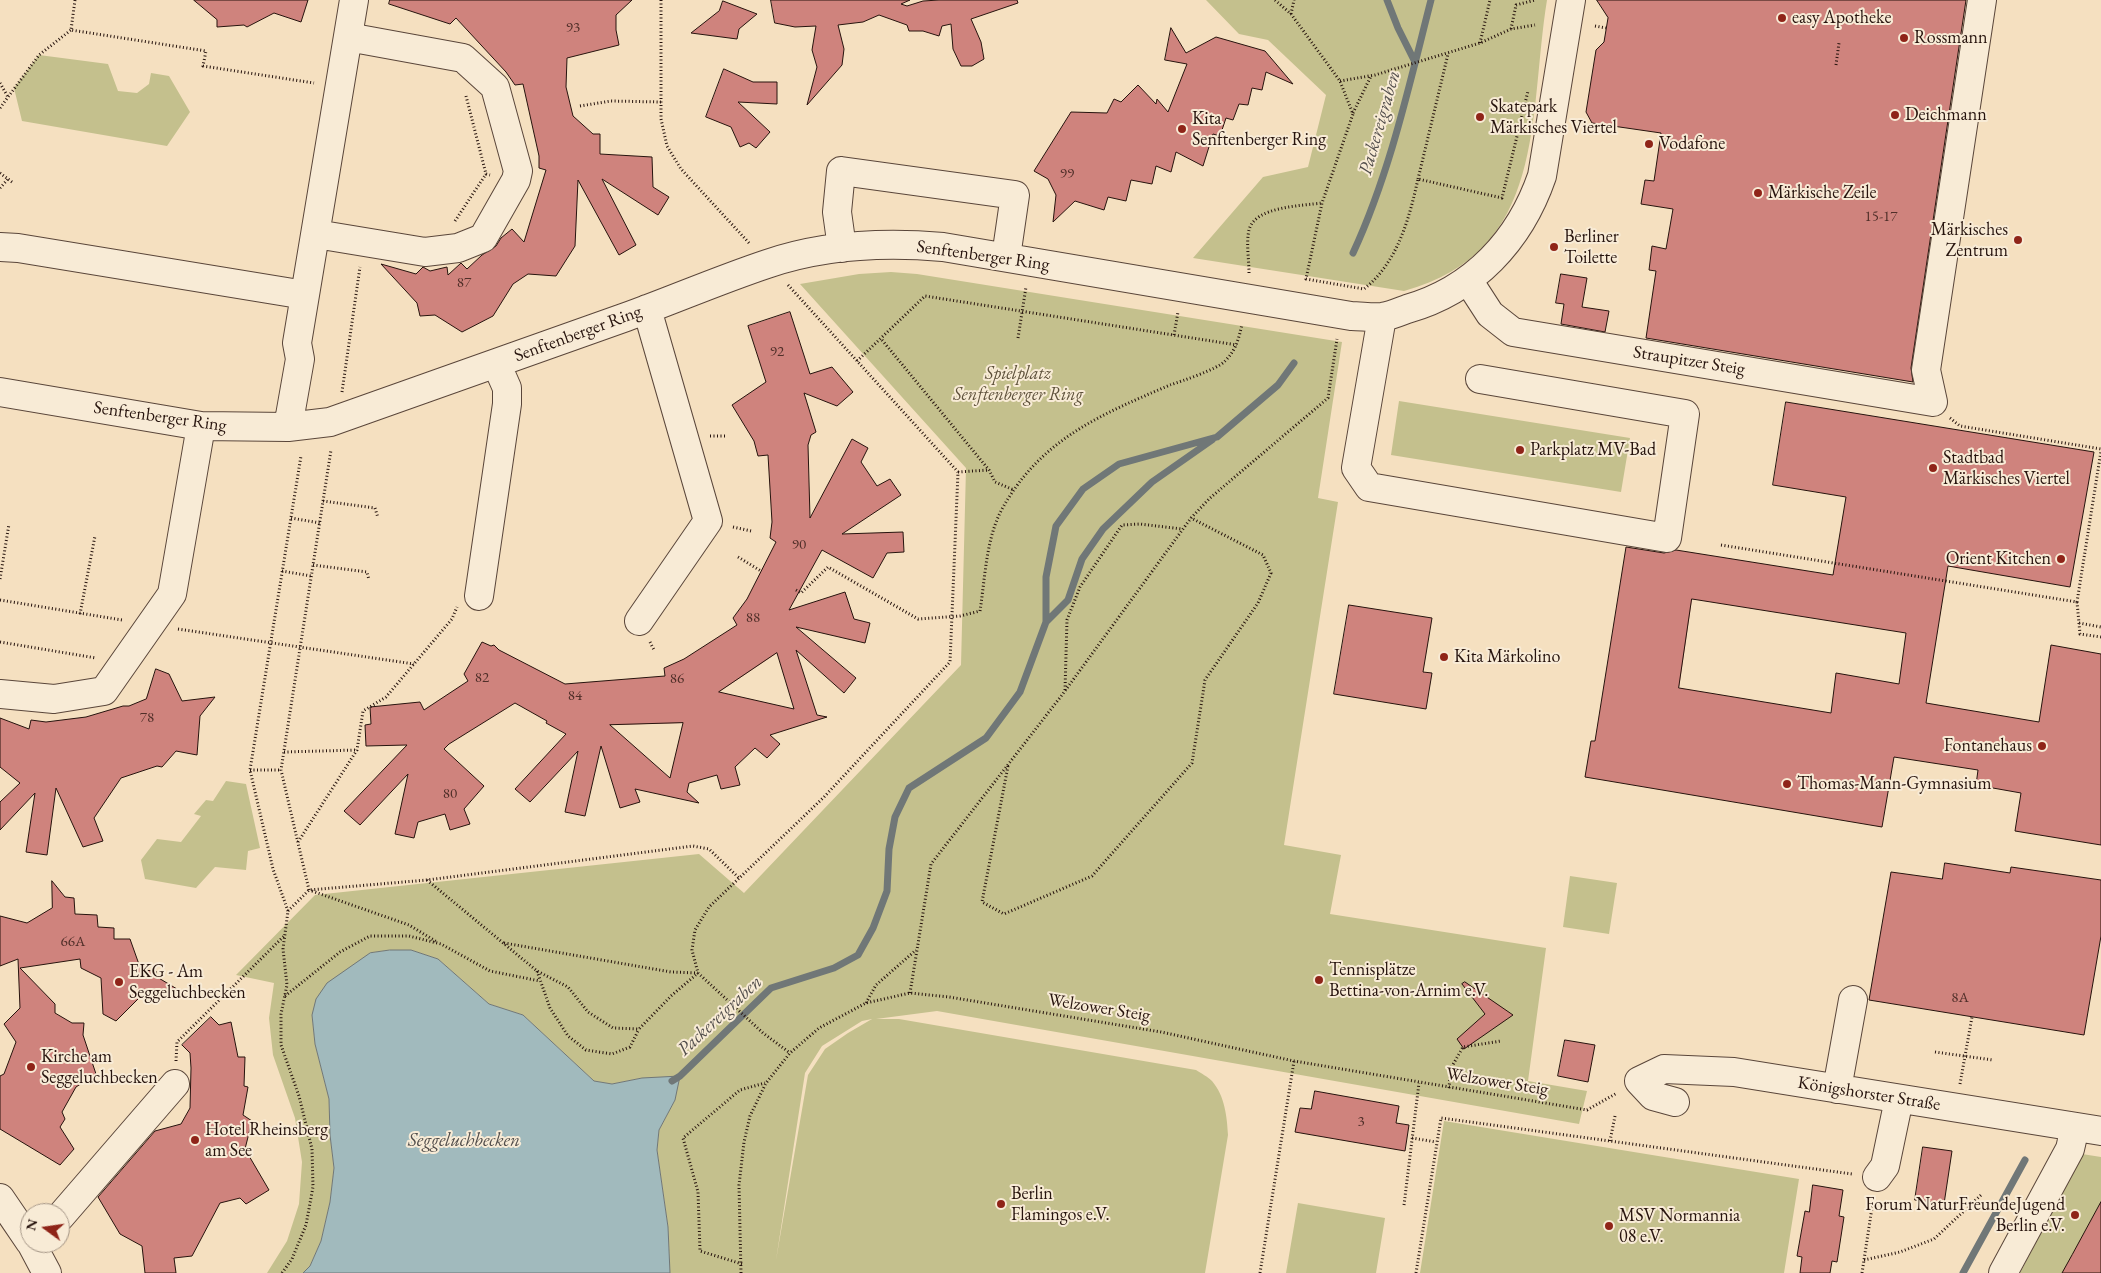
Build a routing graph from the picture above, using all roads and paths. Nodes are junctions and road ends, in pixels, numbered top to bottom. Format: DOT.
graph roads {
  1 [pos="75,0"];
  2 [pos="354,0"];
  3 [pos="661,0"];
  4 [pos="1275,0"];
  5 [pos="1294,0"];
  6 [pos="1490,0"];
  7 [pos="1535,0"];
  8 [pos="1571,0"];
  9 [pos="1982,0"];
  10 [pos="1291,14"];
  11 [pos="1535,26"];
  12 [pos="1595,26"];
  13 [pos="1606,28"];
  14 [pos="1511,29"];
  15 [pos="70,30"];
  16 [pos="348,37"];
  17 [pos="1480,43"];
  18 [pos="1839,43"];
  19 [pos="1448,54"];
  20 [pos="1836,65"];
  21 [pos="1373,75"];
  22 [pos="1340,81"];
  23 [pos="0,83"];
  24 [pos="340,87"];
  25 [pos="1528,92"];
  26 [pos="8,97"];
  27 [pos="660,102"];
  28 [pos="580,106"];
  29 [pos="0,108"];
  30 [pos="1353,114"];
  31 [pos="0,173"];
  32 [pos="486,174"];
  33 [pos="1418,178"];
  34 [pos="8,179"];
  35 [pos="12,182"];
  36 [pos="0,188"];
  37 [pos="1322,203"];
  38 [pos="316,234"];
  39 [pos="363,242"];
  40 [pos="751,245"];
  41 [pos="0,247"];
  42 [pos="842,248"];
  43 [pos="436,251"];
  44 [pos="1006,257"];
  45 [pos="1248,273"];
  46 [pos="1468,280"];
  47 [pos="786,282"];
  48 [pos="1026,287"];
  49 [pos="305,295"];
  50 [pos="647,309"];
  51 [pos="1022,311"];
  52 [pos="1178,312"];
  53 [pos="1382,317"];
  54 [pos="1242,323"];
  55 [pos="1174,335"];
  56 [pos="1338,337"];
  57 [pos="1018,338"];
  58 [pos="882,340"];
  59 [pos="1237,345"];
  60 [pos="857,361"];
  61 [pos="496,363"];
  62 [pos="1480,379"];
  63 [pos="0,392"];
  64 [pos="341,399"];
  65 [pos="1934,402"];
  66 [pos="201,426"];
  67 [pos="288,427"];
  68 [pos="331,450"];
  69 [pos="2101,450"];
  70 [pos="301,456"];
  71 [pos="989,470"];
  72 [pos="958,472"];
  73 [pos="1014,490"];
  74 [pos="323,501"];
  75 [pos="291,518"];
  76 [pos="378,518"];
  77 [pos="1191,518"];
  78 [pos="320,523"];
  79 [pos="9,524"];
  80 [pos="1183,529"];
  81 [pos="95,536"];
  82 [pos="1721,545"];
  83 [pos="738,557"];
  84 [pos="313,565"];
  85 [pos="282,571"];
  86 [pos="761,571"];
  87 [pos="311,576"];
  88 [pos="0,578"];
  89 [pos="368,580"];
  90 [pos="796,590"];
  91 [pos="469,599"];
  92 [pos="0,600"];
  93 [pos="2078,602"];
  94 [pos="80,614"];
  95 [pos="951,616"];
  96 [pos="639,622"];
  97 [pos="2079,623"];
  98 [pos="150,625"];
  99 [pos="2101,627"];
  100 [pos="2101,637"];
  101 [pos="0,642"];
  102 [pos="270,643"];
  103 [pos="300,648"];
  104 [pos="124,662"];
  105 [pos="414,664"];
  106 [pos="1065,690"];
  107 [pos="0,694"];
  108 [pos="357,750"];
  109 [pos="284,752"];
  110 [pos="1008,764"];
  111 [pos="250,770"];
  112 [pos="281,770"];
  113 [pos="298,843"];
  114 [pos="740,879"];
  115 [pos="427,880"];
  116 [pos="309,890"];
  117 [pos="288,911"];
  118 [pos="285,936"];
  119 [pos="503,943"];
  120 [pos="441,944"];
  121 [pos="916,950"];
  122 [pos="537,971"];
  123 [pos="698,973"];
  124 [pos="540,981"];
  125 [pos="910,994"];
  126 [pos="284,996"];
  127 [pos="1854,1000"];
  128 [pos="866,1002"];
  129 [pos="1972,1017"];
  130 [pos="639,1029"];
  131 [pos="1501,1042"];
  132 [pos="1935,1052"];
  133 [pos="790,1053"];
  134 [pos="1965,1055"];
  135 [pos="1993,1060"];
  136 [pos="1294,1061"];
  137 [pos="1639,1081"];
  138 [pos="766,1083"];
  139 [pos="1419,1083"];
  140 [pos="175,1084"];
  141 [pos="1960,1085"];
  142 [pos="1449,1088"];
  143 [pos="1837,1089"];
  144 [pos="1899,1099"];
  145 [pos="1675,1102"];
  146 [pos="1615,1116"];
  147 [pos="2088,1129"];
  148 [pos="1412,1138"];
  149 [pos="1610,1141"];
  150 [pos="1436,1142"];
  151 [pos="1876,1177"];
  152 [pos="1981,1195"];
  153 [pos="0,1198"];
  154 [pos="70,1205"];
  155 [pos="1404,1205"];
  156 [pos="20,1226"];
  157 [pos="37,1253"];
  158 [pos="1864,1260"];
  159 [pos="742,1264"];
  160 [pos="47,1273"];
  161 [pos="282,1273"];
  162 [pos="741,1273"];
  163 [pos="1260,1273"];
  164 [pos="1416,1273"];
  165 [pos="1862,1273"];
  166 [pos="2003,1273"];
  1 -- 15 [label="path"];
  2 -- 16 [label="street"];
  3 -- 27 [label="path"];
  4 -- 10 [label="path"];
  5 -- 10 [label="path"];
  6 -- 17 [label="path"];
  7 -- 14 [label="path"];
  8 -- 46 [label="street, Senftenberger Ring"];
  9 -- 65 [label="street"];
  10 -- 22 [label="path"];
  11 -- 14 [label="path"];
  12 -- 13 [label="path"];
  14 -- 17 [label="path"];
  15 -- 24 [label="path"];
  15 -- 26 [label="path"];
  16 -- 24 [label="street"];
  16 -- 43 [label="street"];
  17 -- 19 [label="path"];
  18 -- 20 [label="path"];
  19 -- 21 [label="path"];
  19 -- 33 [label="path"];
  21 -- 22 [label="path"];
  21 -- 30 [label="path"];
  22 -- 30 [label="path"];
  23 -- 26 [label="path"];
  24 -- 38 [label="street"];
  25 -- 33 [label="path"];
  26 -- 29 [label="path"];
  27 -- 28 [label="path"];
  27 -- 40 [label="path"];
  30 -- 37 [label="path"];
  31 -- 34 [label="path"];
  32 -- 43 [label="path"];
  33 -- 37 [label="path"];
  34 -- 35 [label="path"];
  34 -- 36 [label="path"];
  37 -- 45 [label="path"];
  38 -- 39 [label="street"];
  38 -- 49 [label="street"];
  39 -- 43 [label="street"];
  39 -- 64 [label="path"];
  41 -- 49 [label="street"];
  42 -- 44 [label="street, Senftenberger Ring"];
  42 -- 44 [label="street"];
  42 -- 50 [label="street, Senftenberger Ring"];
  44 -- 53 [label="street, Senftenberger Ring"];
  46 -- 53 [label="street, Senftenberger Ring"];
  46 -- 65 [label="street, Straupitzer Steig"];
  47 -- 60 [label="path"];
  48 -- 51 [label="path"];
  49 -- 67 [label="street"];
  50 -- 61 [label="street, Senftenberger Ring"];
  50 -- 96 [label="street"];
  51 -- 55 [label="path"];
  51 -- 57 [label="path"];
  51 -- 58 [label="path"];
  52 -- 55 [label="path"];
  53 -- 62 [label="street"];
  54 -- 59 [label="path"];
  55 -- 59 [label="path"];
  56 -- 77 [label="path"];
  58 -- 60 [label="path"];
  58 -- 71 [label="path"];
  59 -- 73 [label="path"];
  60 -- 72 [label="path"];
  61 -- 67 [label="street, Senftenberger Ring"];
  61 -- 91 [label="street"];
  63 -- 66 [label="street, Senftenberger Ring"];
  65 -- 69 [label="path"];
  66 -- 67 [label="street, Senftenberger Ring"];
  66 -- 98 [label="street"];
  68 -- 74 [label="path"];
  69 -- 93 [label="path"];
  70 -- 75 [label="path"];
  71 -- 72 [label="path"];
  71 -- 73 [label="path"];
  72 -- 95 [label="path"];
  73 -- 95 [label="path"];
  74 -- 76 [label="path"];
  74 -- 78 [label="path"];
  75 -- 78 [label="path"];
  75 -- 85 [label="path"];
  77 -- 80 [label="path"];
  77 -- 110 [label="path"];
  78 -- 84 [label="path"];
  79 -- 88 [label="path"];
  80 -- 106 [label="path"];
  80 -- 106 [label="path"];
  81 -- 94 [label="path"];
  82 -- 93 [label="path"];
  83 -- 86 [label="path"];
  84 -- 87 [label="path"];
  84 -- 89 [label="path"];
  85 -- 87 [label="path"];
  85 -- 102 [label="path"];
  87 -- 103 [label="path"];
  90 -- 95 [label="path"];
  91 -- 105 [label="path"];
  92 -- 94 [label="path"];
  93 -- 97 [label="path"];
  94 -- 98 [label="path"];
  95 -- 114 [label="path"];
  97 -- 99 [label="path"];
  97 -- 100 [label="path"];
  98 -- 102 [label="path"];
  98 -- 104 [label="street"];
  101 -- 104 [label="path"];
  102 -- 103 [label="path"];
  102 -- 111 [label="path"];
  103 -- 105 [label="path"];
  103 -- 109 [label="path"];
  104 -- 107 [label="street"];
  105 -- 108 [label="path"];
  106 -- 110 [label="path"];
  108 -- 109 [label="path"];
  108 -- 113 [label="path"];
  109 -- 112 [label="path"];
  110 -- 121 [label="path"];
  111 -- 112 [label="path"];
  111 -- 117 [label="path"];
  112 -- 113 [label="path"];
  113 -- 116 [label="path"];
  114 -- 115 [label="path"];
  114 -- 123 [label="path"];
  115 -- 116 [label="path"];
  115 -- 119 [label="path"];
  116 -- 117 [label="path"];
  116 -- 120 [label="path"];
  117 -- 118 [label="path"];
  118 -- 126 [label="path"];
  118 -- 140 [label="path"];
  119 -- 122 [label="path"];
  119 -- 123 [label="path"];
  120 -- 124 [label="path"];
  120 -- 126 [label="path"];
  121 -- 125 [label="path"];
  121 -- 128 [label="path"];
  122 -- 124 [label="path"];
  122 -- 130 [label="path"];
  123 -- 130 [label="path"];
  123 -- 133 [label="path"];
  124 -- 130 [label="path"];
  125 -- 128 [label="path, Welzower Steig"];
  125 -- 136 [label="path, Welzower Steig"];
  126 -- 161 [label="path"];
  127 -- 143 [label="street"];
  128 -- 133 [label="path, Welzower Steig"];
  129 -- 134 [label="path"];
  131 -- 142 [label="path"];
  132 -- 134 [label="path"];
  133 -- 138 [label="path, Welzower Steig"];
  134 -- 135 [label="path"];
  134 -- 141 [label="path"];
  136 -- 139 [label="path, Welzower Steig"];
  136 -- 163 [label="path"];
  137 -- 142 [label="path, Welzower Steig"];
  137 -- 143 [label="street, Königshorster Straße"];
  137 -- 145 [label="street"];
  138 -- 159 [label="path, Welzower Steig"];
  138 -- 159 [label="path"];
  139 -- 142 [label="path, Welzower Steig"];
  139 -- 148 [label="path"];
  140 -- 154 [label="street"];
  143 -- 144 [label="street, Königshorster Straße"];
  144 -- 147 [label="street, Königshorster Straße"];
  144 -- 151 [label="street"];
  146 -- 149 [label="path"];
  147 -- 166 [label="street"];
  148 -- 150 [label="path"];
  148 -- 155 [label="path"];
  149 -- 151 [label="path"];
  149 -- 164 [label="path"];
  151 -- 158 [label="path"];
  152 -- 158 [label="path"];
  153 -- 156 [label="street"];
  157 -- 160 [label="street"];
  158 -- 165 [label="path"];
  159 -- 162 [label="path, Welzower Steig"];
}
